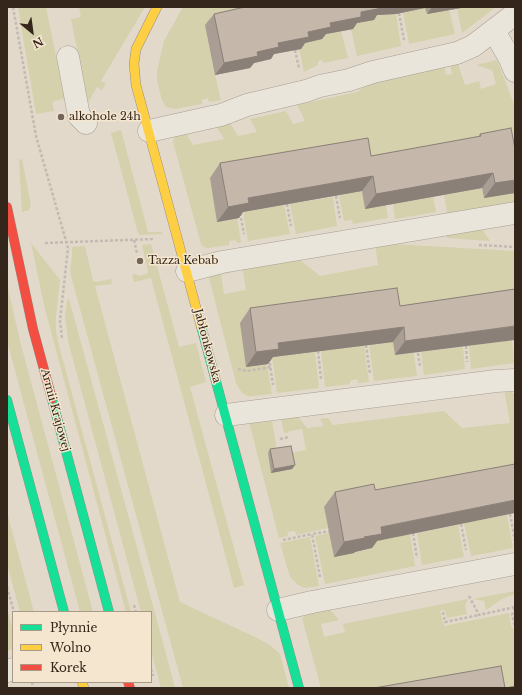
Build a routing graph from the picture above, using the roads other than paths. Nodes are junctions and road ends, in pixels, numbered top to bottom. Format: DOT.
graph roads {
  1 [pos="157,7"];
  2 [pos="515,14"];
  3 [pos="494,31"];
  4 [pos="68,57"];
  5 [pos="515,71"];
  6 [pos="86,123"];
  7 [pos="149,131"];
  8 [pos="7,207"];
  9 [pos="515,214"];
  10 [pos="187,271"];
  11 [pos="515,380"];
  12 [pos="7,400"];
  13 [pos="226,415"];
  14 [pos="515,564"];
  15 [pos="278,610"];
  16 [pos="64,611"];
  17 [pos="109,611"];
  18 [pos="299,688"];
  1 -- 7 [label="street, Jabłonkowska"];
  2 -- 3 [label="street"];
  3 -- 5 [label="street"];
  3 -- 7 [label="street"];
  4 -- 6 [label="street"];
  7 -- 10 [label="street, Jabłonkowska"];
  8 -- 17 [label="street, Armii Krajowej"];
  9 -- 10 [label="street"];
  10 -- 13 [label="street, Jabłonkowska"];
  11 -- 13 [label="street"];
  12 -- 16 [label="street"];
  13 -- 15 [label="street, Jabłonkowska"];
  14 -- 15 [label="street"];
  15 -- 18 [label="street, Jabłonkowska"];
}
